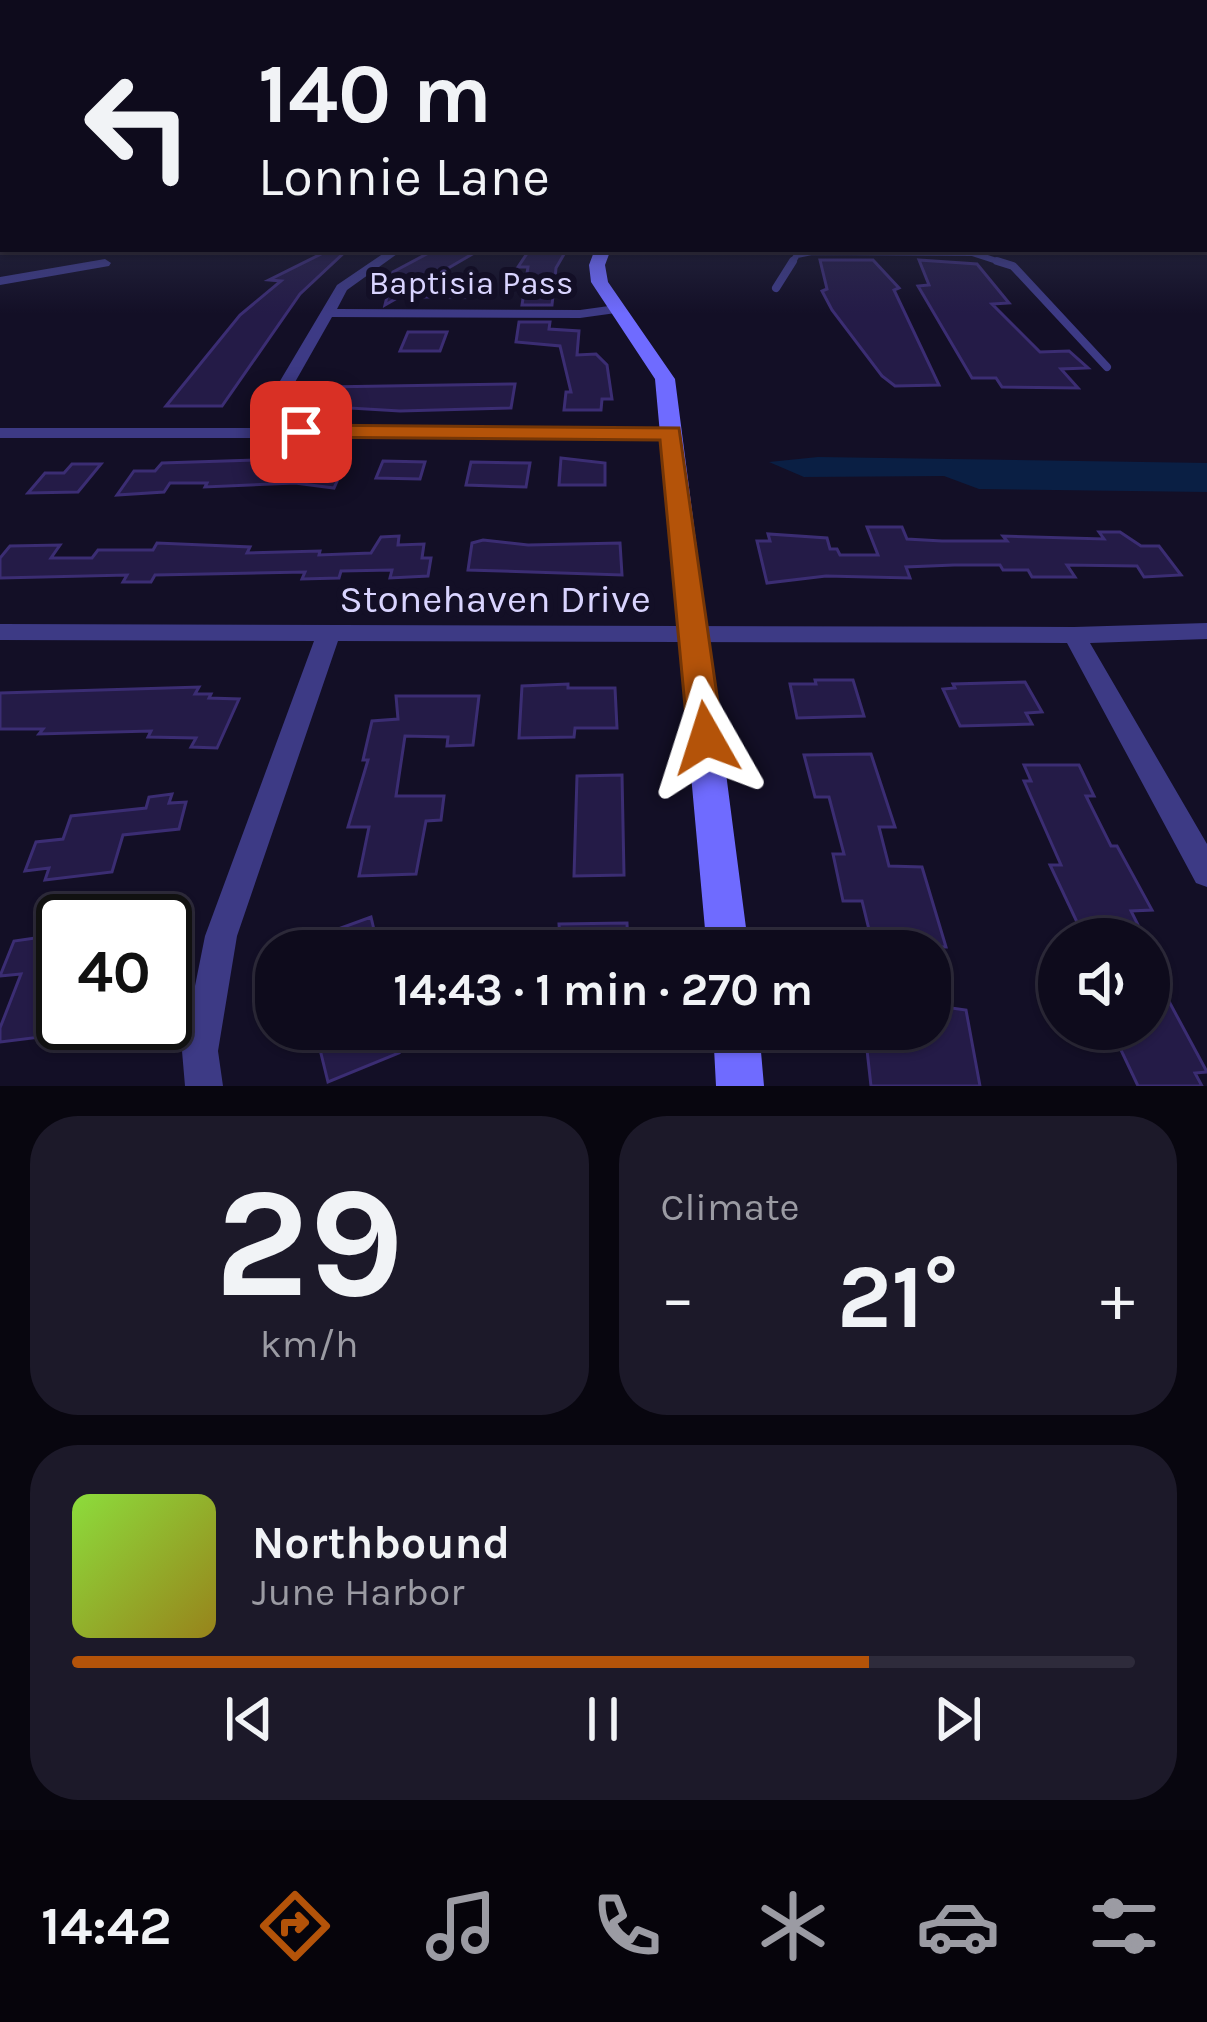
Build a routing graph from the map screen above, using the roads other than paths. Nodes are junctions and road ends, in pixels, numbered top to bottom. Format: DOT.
graph roads {
  1 [pos="394,252"];
  2 [pos="602,252"];
  3 [pos="105,263"];
  4 [pos="0,281"];
  5 [pos="776,289"];
  6 [pos="616,309"];
  7 [pos="327,313"];
  8 [pos="1107,367"];
  9 [pos="258,432"];
  10 [pos="0,433"];
  11 [pos="671,433"];
  12 [pos="1207,631"];
  13 [pos="0,632"];
  14 [pos="695,634"];
  15 [pos="328,635"];
  16 [pos="1074,635"];
  17 [pos="1207,873"];
  18 [pos="726,930"];
  19 [pos="737,1050"];
  20 [pos="204,1086"];
  21 [pos="740,1086"];
  1 -- 7 [label="street"];
  2 -- 6 [label="street"];
  3 -- 4 [label="street"];
  5 -- 8 [label="lane"];
  6 -- 7 [label="street, Baptisia Pass"];
  6 -- 11 [label="street"];
  7 -- 9 [label="street"];
  9 -- 10 [label="street"];
  9 -- 11 [label="street"];
  11 -- 14 [label="street"];
  12 -- 16 [label="street, Stonehaven Drive"];
  13 -- 15 [label="street, Stonehaven Drive"];
  14 -- 15 [label="street, Stonehaven Drive"];
  14 -- 16 [label="street, Stonehaven Drive"];
  14 -- 18 [label="street"];
  15 -- 20 [label="street"];
  16 -- 17 [label="street"];
  19 -- 21 [label="street"];
}
